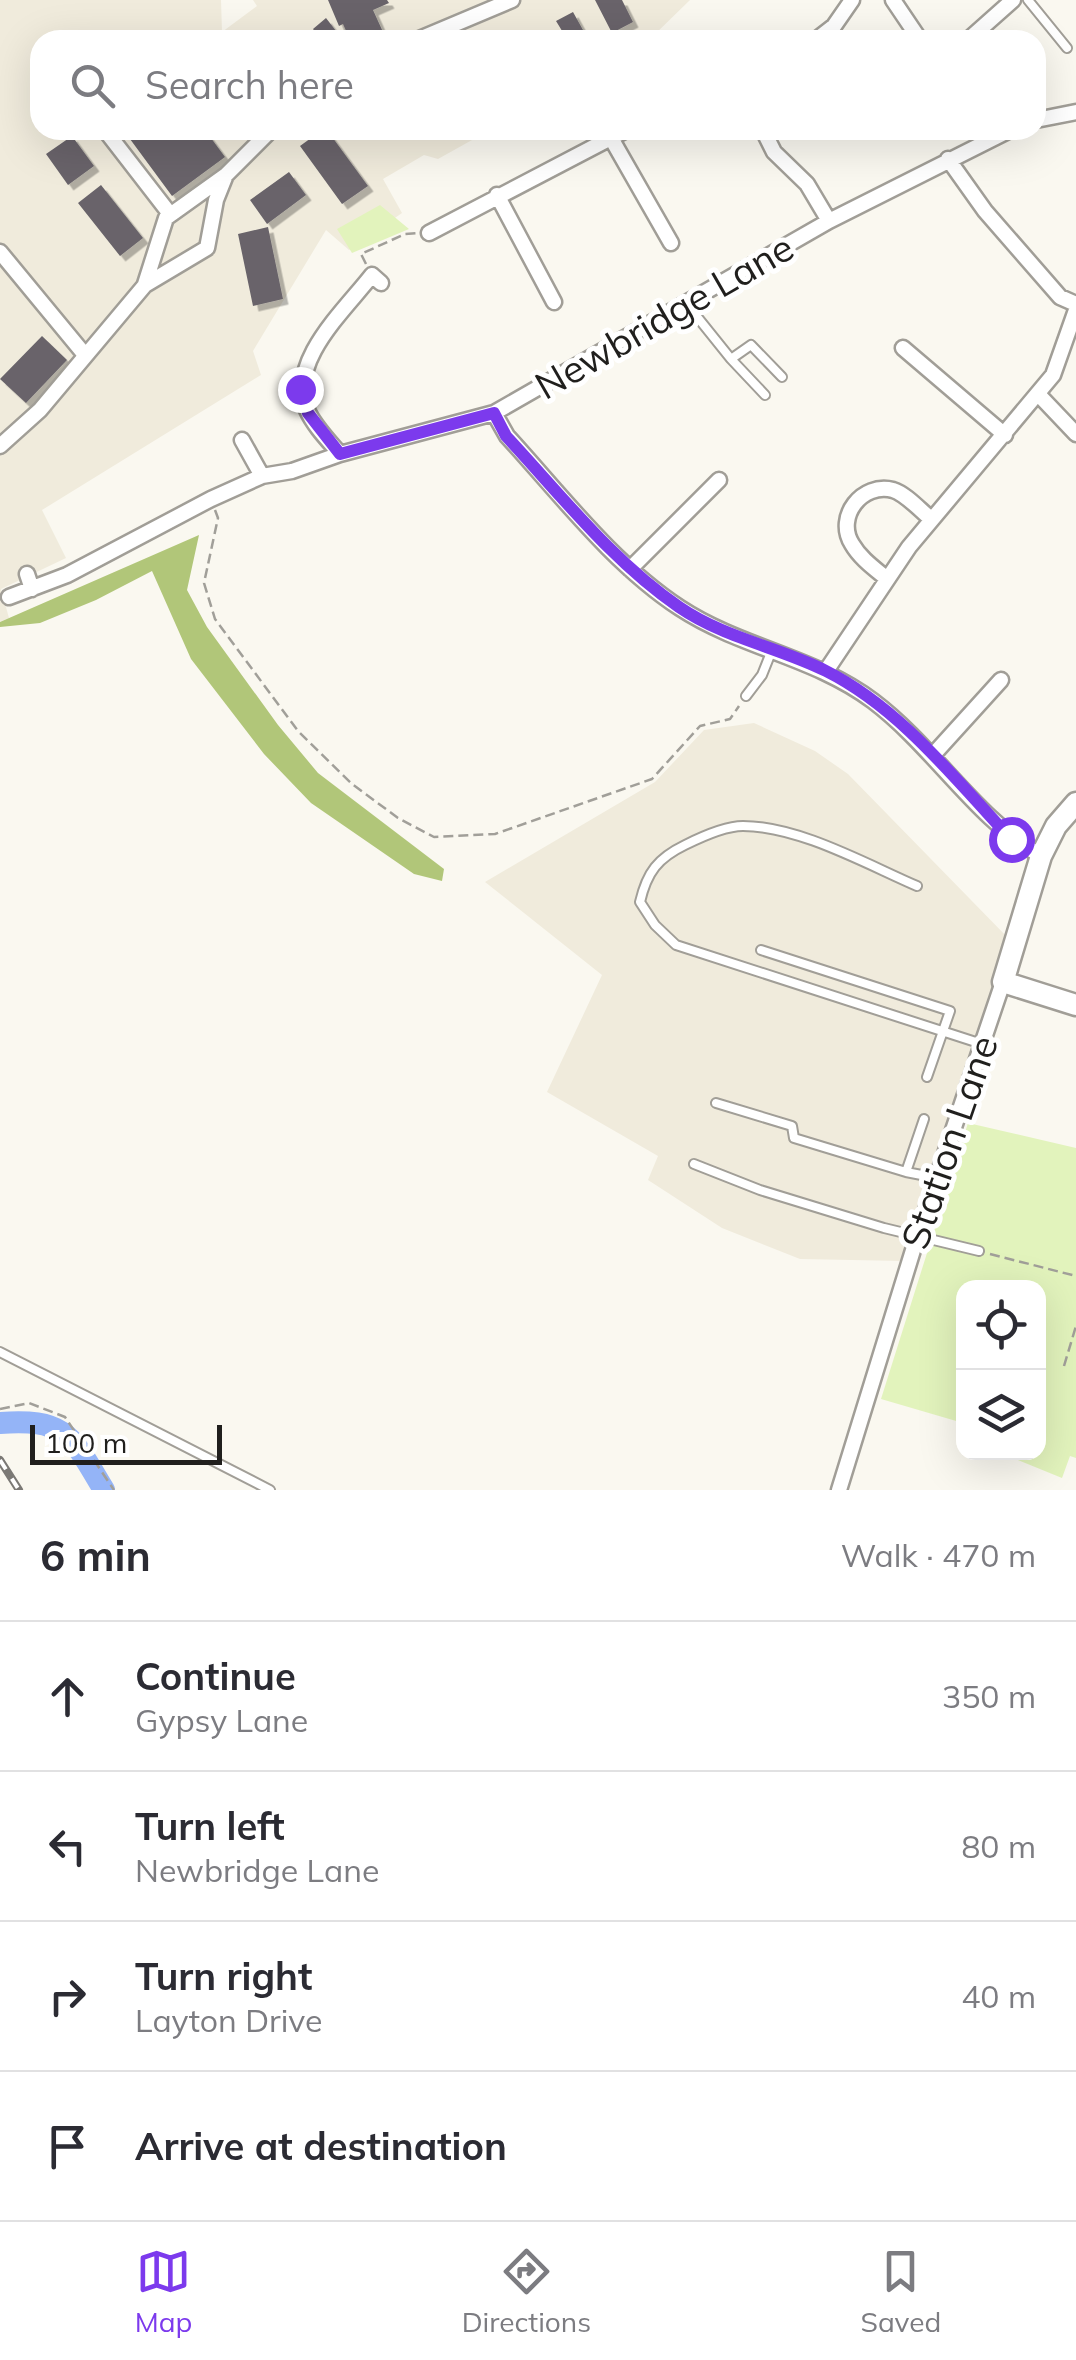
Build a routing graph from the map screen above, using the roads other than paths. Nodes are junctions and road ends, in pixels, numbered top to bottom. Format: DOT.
graph roads {
  1 [pos="512,0"];
  2 [pos="852,0"];
  3 [pos="893,0"];
  4 [pos="1013,0"];
  5 [pos="1028,0"];
  6 [pos="441,30"];
  7 [pos="829,30"];
  8 [pos="913,30"];
  9 [pos="979,30"];
  10 [pos="1067,48"];
  11 [pos="1076,112"];
  12 [pos="1046,118"];
  13 [pos="113,140"];
  14 [pos="261,140"];
  15 [pos="607,140"];
  16 [pos="612,140"];
  17 [pos="768,140"];
  18 [pos="974,140"];
  19 [pos="948,159"];
  20 [pos="226,175"];
  21 [pos="497,196"];
  22 [pos="177,211"];
  23 [pos="829,221"];
  24 [pos="210,226"];
  25 [pos="430,233"];
  26 [pos="161,236"];
  27 [pos="672,242"];
  28 [pos="0,252"];
  29 [pos="188,259"];
  30 [pos="376,279"];
  31 [pos="145,285"];
  32 [pos="554,302"];
  33 [pos="686,303"];
  34 [pos="1076,307"];
  35 [pos="902,348"];
  36 [pos="85,355"];
  37 [pos="732,358"];
  38 [pos="782,377"];
  39 [pos="1038,394"];
  40 [pos="765,396"];
  41 [pos="494,413"];
  42 [pos="1005,434"];
  43 [pos="1076,434"];
  44 [pos="242,440"];
  45 [pos="0,446"];
  46 [pos="340,454"];
  47 [pos="262,476"];
  48 [pos="720,480"];
  49 [pos="931,519"];
  50 [pos="630,569"];
  51 [pos="886,578"];
  52 [pos="9,597"];
  53 [pos="772,650"];
  54 [pos="826,671"];
  55 [pos="1002,680"];
  56 [pos="746,696"];
  57 [pos="933,755"];
  58 [pos="1076,803"];
  59 [pos="1041,856"];
  60 [pos="917,886"];
  61 [pos="761,950"];
  62 [pos="858,981"];
  63 [pos="1003,982"];
  64 [pos="851,1001"];
  65 [pos="1076,1005"];
  66 [pos="944,1031"];
  67 [pos="982,1044"];
  68 [pos="927,1077"];
  69 [pos="716,1103"];
  70 [pos="924,1118"];
  71 [pos="694,1164"];
  72 [pos="906,1172"];
  73 [pos="937,1178"];
  74 [pos="918,1234"];
  75 [pos="979,1251"];
  76 [pos="0,1352"];
  77 [pos="270,1490"];
  78 [pos="838,1490"];
  1 -- 6 [label="street"];
  2 -- 7 [label="street"];
  3 -- 8 [label="street"];
  4 -- 9 [label="street"];
  5 -- 10 [label="lane"];
  11 -- 12 [label="street"];
  13 -- 22 [label="street"];
  14 -- 20 [label="street"];
  15 -- 21 [label="street"];
  16 -- 27 [label="street"];
  17 -- 23 [label="street"];
  18 -- 19 [label="street, Newbridge Lane"];
  19 -- 23 [label="street, Newbridge Lane"];
  19 -- 34 [label="street"];
  20 -- 22 [label="street"];
  20 -- 24 [label="street"];
  21 -- 25 [label="street"];
  21 -- 32 [label="street"];
  22 -- 24 [label="street"];
  22 -- 26 [label="street"];
  23 -- 33 [label="street, Newbridge Lane"];
  24 -- 29 [label="street"];
  26 -- 29 [label="street"];
  26 -- 31 [label="street"];
  28 -- 36 [label="street"];
  29 -- 31 [label="street"];
  30 -- 46 [label="street"];
  31 -- 36 [label="street"];
  33 -- 37 [label="lane"];
  33 -- 41 [label="street, Newbridge Lane"];
  34 -- 39 [label="street"];
  35 -- 42 [label="street"];
  36 -- 45 [label="street"];
  37 -- 38 [label="lane"];
  37 -- 40 [label="lane"];
  39 -- 42 [label="street"];
  39 -- 43 [label="street"];
  41 -- 46 [label="street, Newbridge Lane"];
  41 -- 50 [label="street"];
  42 -- 49 [label="street"];
  44 -- 47 [label="street"];
  46 -- 47 [label="street, Newbridge Lane"];
  47 -- 52 [label="street, Newbridge Lane"];
  48 -- 50 [label="street"];
  49 -- 51 [label="street"];
  49 -- 51 [label="street"];
  50 -- 53 [label="street"];
  51 -- 54 [label="street"];
  53 -- 54 [label="street"];
  53 -- 56 [label="lane"];
  54 -- 57 [label="street"];
  55 -- 57 [label="street"];
  57 -- 59 [label="street"];
  58 -- 59 [label="street, Station Lane"];
  59 -- 63 [label="street, Station Lane"];
  60 -- 64 [label="lane"];
  61 -- 62 [label="lane"];
  62 -- 64 [label="lane"];
  62 -- 66 [label="lane"];
  63 -- 65 [label="street"];
  63 -- 67 [label="street, Station Lane"];
  64 -- 66 [label="lane"];
  66 -- 67 [label="lane"];
  66 -- 68 [label="lane"];
  67 -- 73 [label="street, Station Lane"];
  69 -- 72 [label="lane"];
  70 -- 72 [label="lane"];
  71 -- 74 [label="lane"];
  72 -- 73 [label="lane"];
  73 -- 74 [label="street, Station Lane"];
  74 -- 75 [label="lane"];
  74 -- 78 [label="street, Station Lane"];
  76 -- 77 [label="lane"];
}
